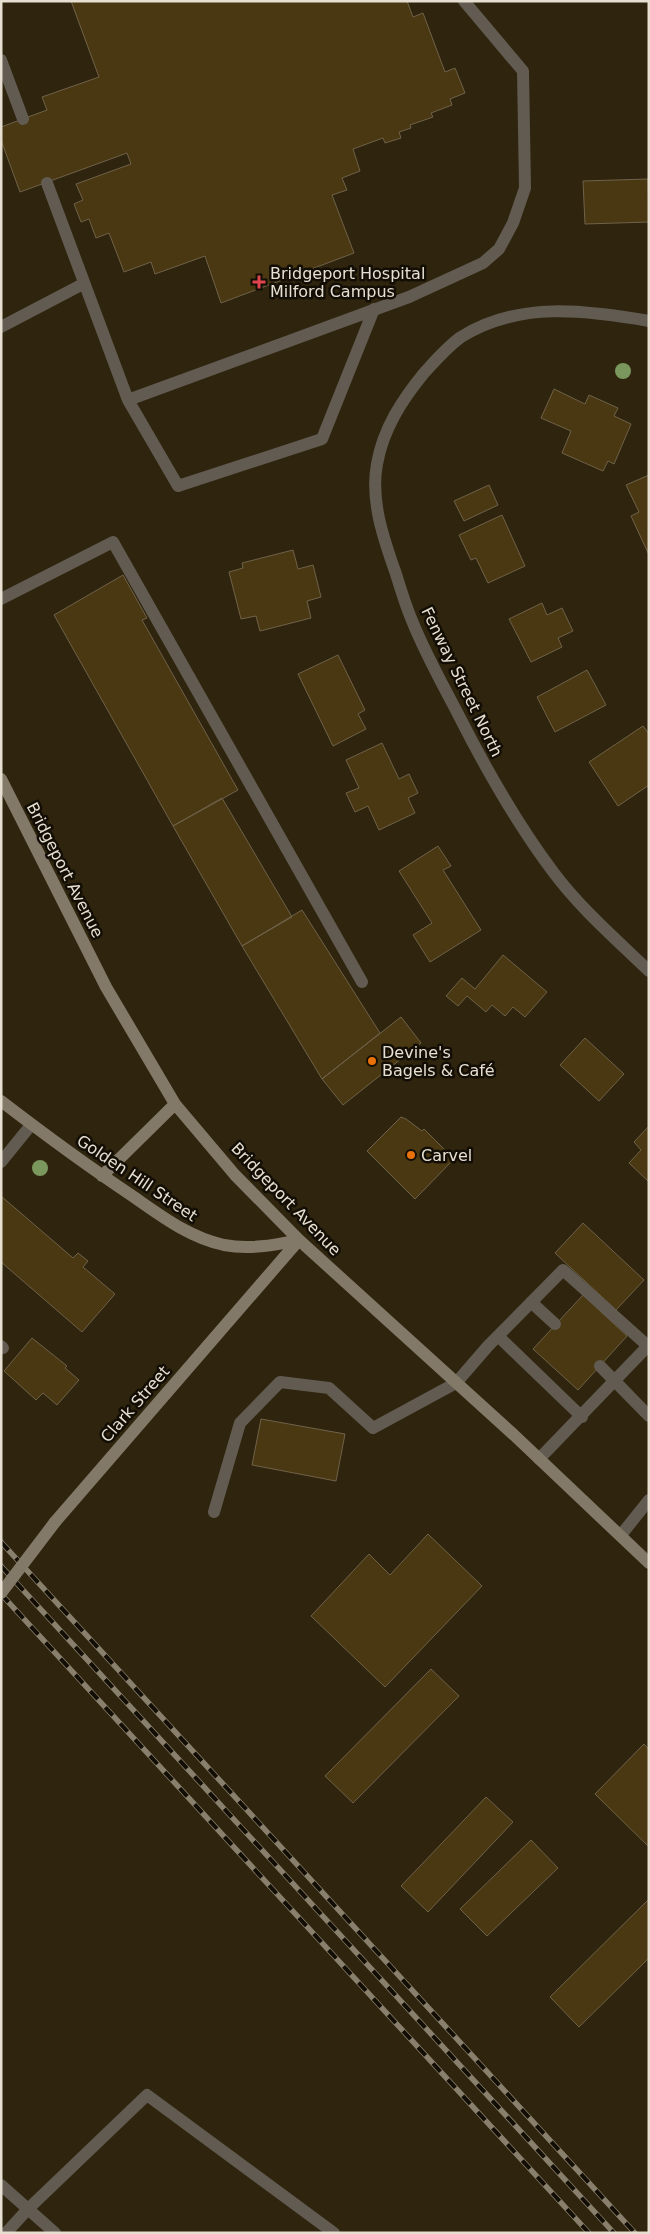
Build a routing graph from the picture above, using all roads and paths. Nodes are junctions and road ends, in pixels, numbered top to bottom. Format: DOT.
graph roads {
  1 [pos="464,1"];
  2 [pos="1,60"];
  3 [pos="23,119"];
  4 [pos="46,183"];
  5 [pos="83,284"];
  6 [pos="374,309"];
  7 [pos="649,321"];
  8 [pos="1,327"];
  9 [pos="128,400"];
  10 [pos="1,599"];
  11 [pos="1,779"];
  12 [pos="649,971"];
  13 [pos="362,982"];
  14 [pos="1,1101"];
  15 [pos="175,1104"];
  16 [pos="31,1125"];
  17 [pos="1,1162"];
  18 [pos="102,1176"];
  19 [pos="299,1240"];
  20 [pos="531,1302"];
  21 [pos="555,1324"];
  22 [pos="498,1336"];
  23 [pos="600,1366"];
  24 [pos="616,1381"];
  25 [pos="456,1383"];
  26 [pos="582,1416"];
  27 [pos="649,1416"];
  28 [pos="539,1459"];
  29 [pos="649,1500"];
  30 [pos="214,1512"];
  31 [pos="621,1535"];
  32 [pos="649,1563"];
  33 [pos="1,1593"];
  34 [pos="1,2185"];
  35 [pos="27,2210"];
  36 [pos="6,2233"];
  37 [pos="54,2233"];
  38 [pos="334,2233"];
  1 -- 6 [label="street"];
  2 -- 3 [label="street"];
  4 -- 5 [label="street"];
  5 -- 8 [label="street"];
  5 -- 9 [label="street"];
  6 -- 9 [label="street"];
  6 -- 9 [label="street"];
  7 -- 12 [label="street, Fenway Street North"];
  10 -- 13 [label="street"];
  11 -- 15 [label="main road, Bridgeport Avenue"];
  14 -- 16 [label="main road, Golden Hill Street"];
  15 -- 18 [label="main road"];
  15 -- 19 [label="main road, Bridgeport Avenue"];
  16 -- 17 [label="street"];
  16 -- 18 [label="main road, Golden Hill Street"];
  18 -- 19 [label="main road, Golden Hill Street"];
  19 -- 25 [label="main road, Bridgeport Avenue"];
  19 -- 33 [label="main road, Clark Street, bridge"];
  20 -- 21 [label="street"];
  20 -- 22 [label="street"];
  20 -- 24 [label="street"];
  22 -- 25 [label="street"];
  22 -- 26 [label="street"];
  23 -- 24 [label="street"];
  24 -- 26 [label="street"];
  24 -- 27 [label="street"];
  25 -- 28 [label="main road, Bridgeport Avenue"];
  25 -- 30 [label="street"];
  26 -- 28 [label="street"];
  28 -- 31 [label="main road, Bridgeport Avenue"];
  29 -- 31 [label="street"];
  31 -- 32 [label="main road, Bridgeport Avenue"];
  34 -- 35 [label="street"];
  35 -- 36 [label="street"];
  35 -- 37 [label="street"];
  35 -- 38 [label="street"];
}
